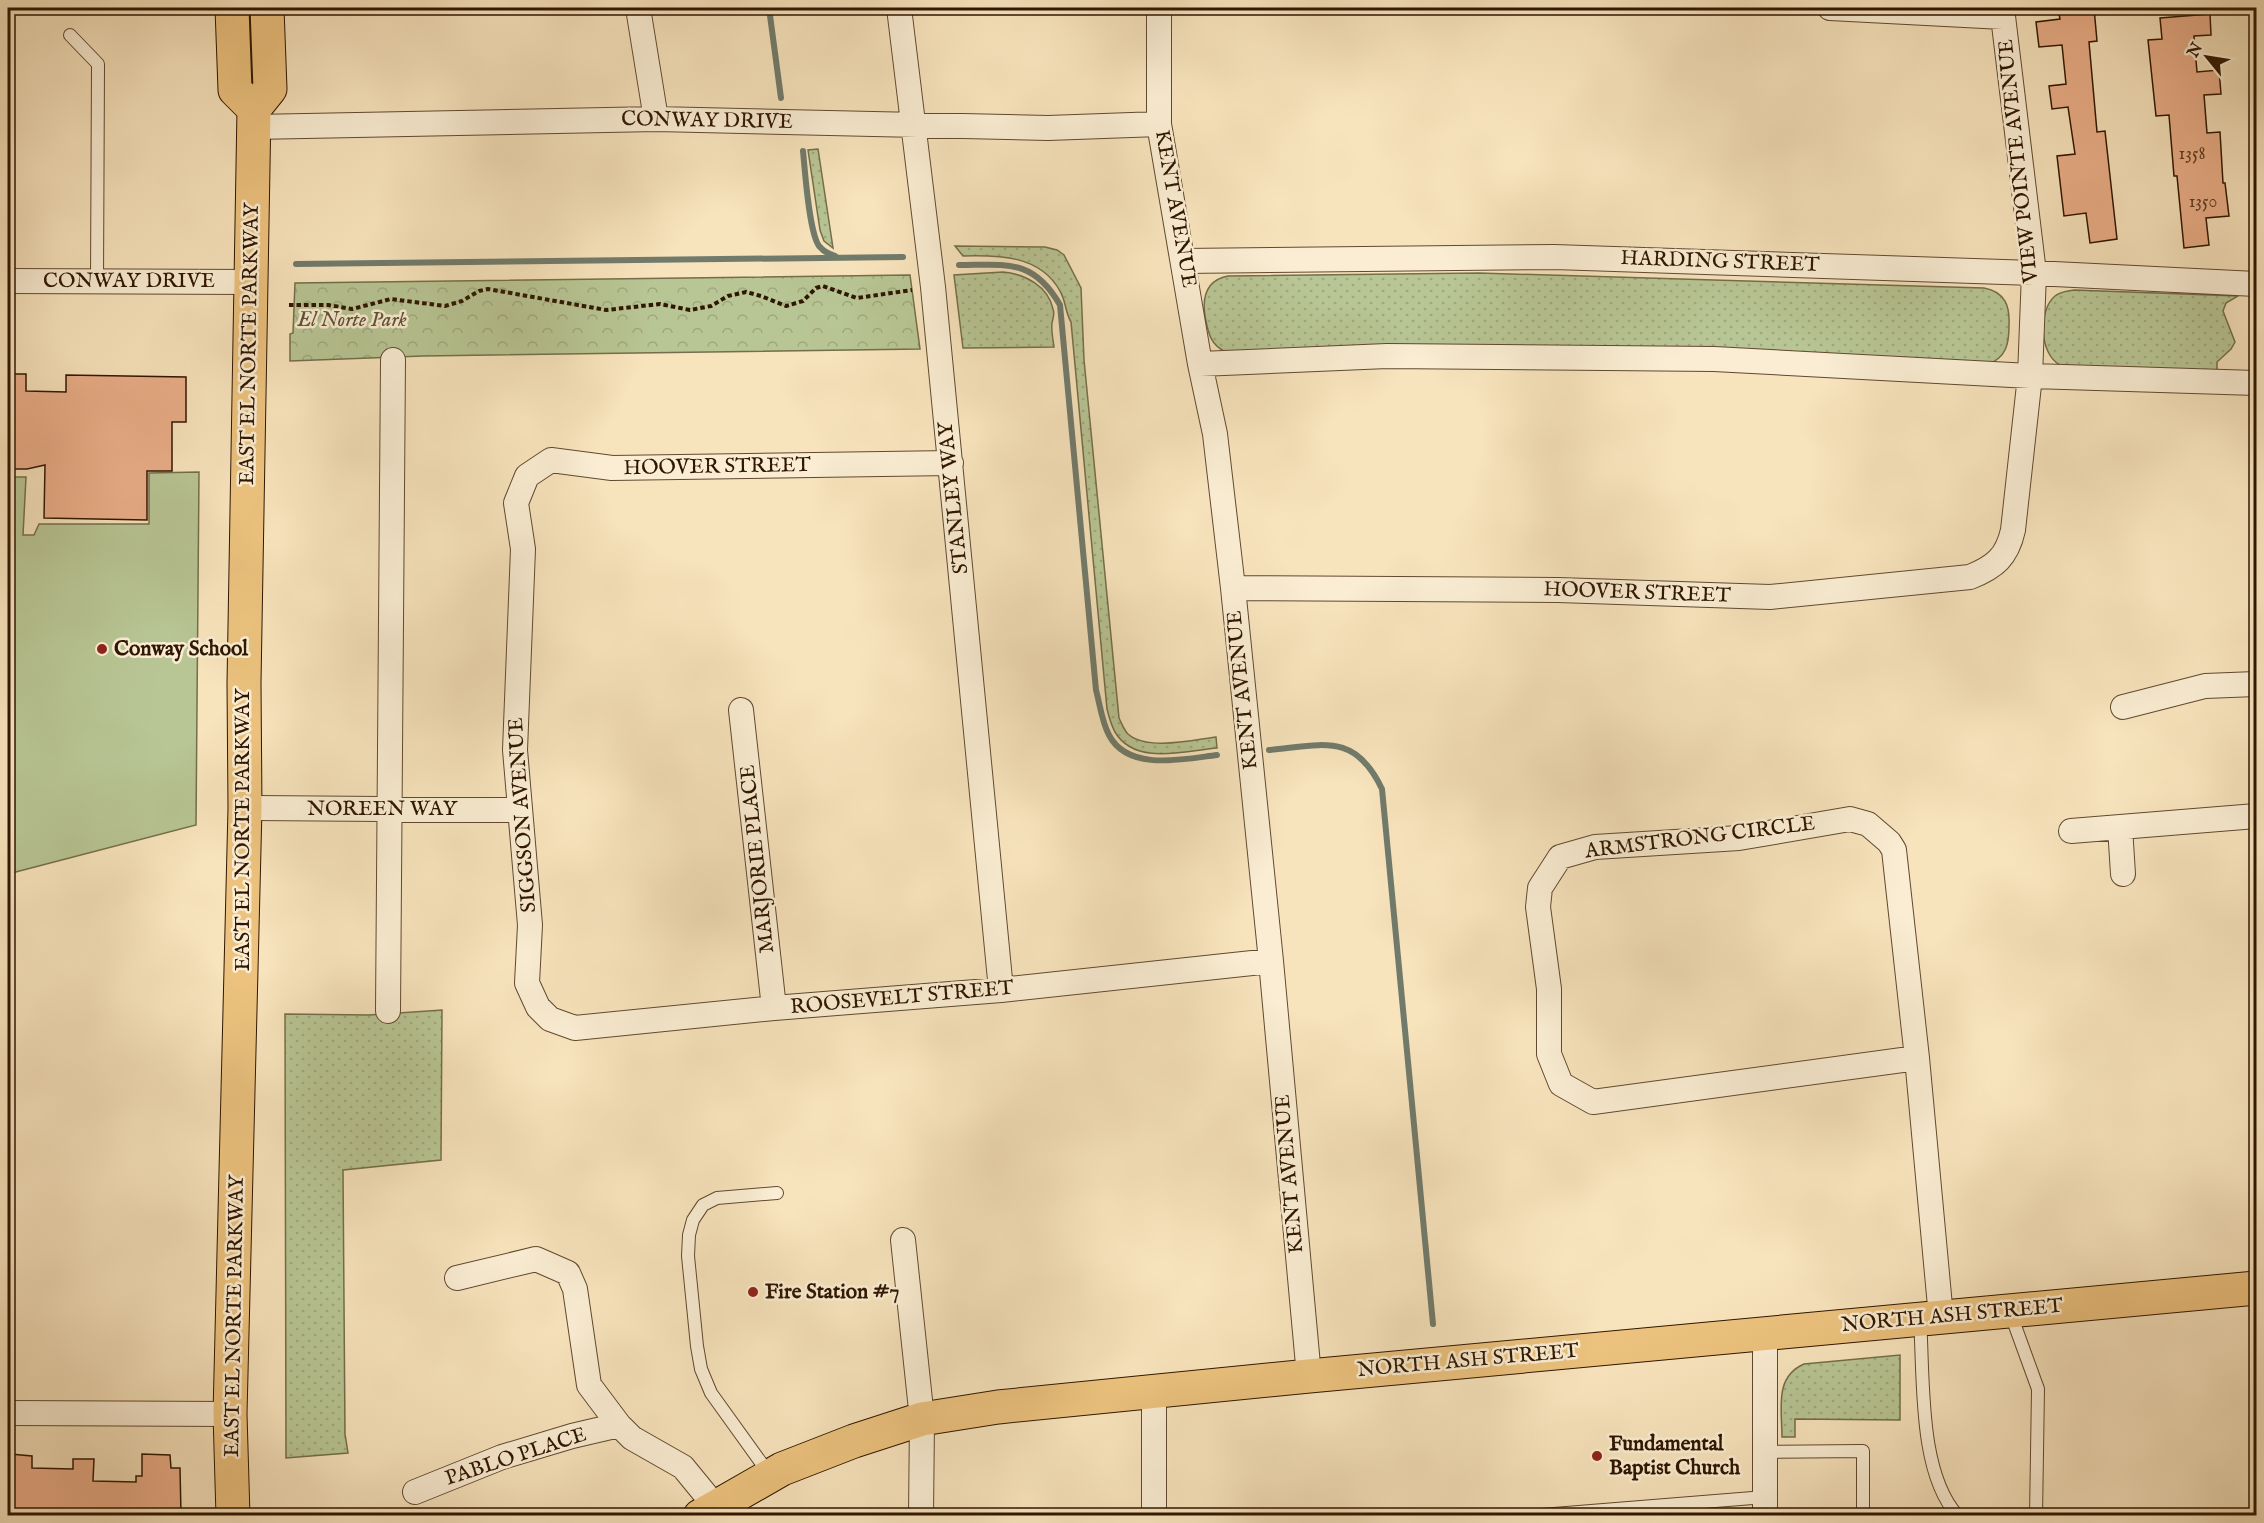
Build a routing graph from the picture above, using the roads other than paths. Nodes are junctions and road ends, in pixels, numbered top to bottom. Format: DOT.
graph roads {
  1 [pos="232,8"];
  2 [pos="267,8"];
  3 [pos="638,8"];
  4 [pos="899,8"];
  5 [pos="1159,8"];
  6 [pos="1830,8"];
  7 [pos="2002,12"];
  8 [pos="70,35"];
  9 [pos="254,118"];
  10 [pos="656,119"];
  11 [pos="1160,124"];
  12 [pos="915,125"];
  13 [pos="1184,261"];
  14 [pos="2034,273"];
  15 [pos="8,281"];
  16 [pos="97,281"];
  17 [pos="251,282"];
  18 [pos="2256,284"];
  19 [pos="393,360"];
  20 [pos="1200,364"];
  21 [pos="2030,376"];
  22 [pos="2256,383"];
  23 [pos="951,464"];
  24 [pos="518,514"];
  25 [pos="2013,530"];
  26 [pos="1233,588"];
  27 [pos="2256,684"];
  28 [pos="2123,707"];
  29 [pos="741,710"];
  30 [pos="245,808"];
  31 [pos="390,810"];
  32 [pos="519,810"];
  33 [pos="2256,816"];
  34 [pos="2120,827"];
  35 [pos="2071,831"];
  36 [pos="2123,874"];
  37 [pos="1271,961"];
  38 [pos="1001,990"];
  39 [pos="538,1007"];
  40 [pos="774,1008"];
  41 [pos="388,1011"];
  42 [pos="1917,1058"];
  43 [pos="777,1193"];
  44 [pos="903,1240"];
  45 [pos="457,1278"];
  46 [pos="2256,1288"];
  47 [pos="2010,1311"];
  48 [pos="1930,1318"];
  49 [pos="1765,1334"];
  50 [pos="1309,1376"];
  51 [pos="1154,1392"];
  52 [pos="8,1413"];
  53 [pos="230,1414"];
  54 [pos="922,1419"];
  55 [pos="619,1425"];
  56 [pos="1765,1452"];
  57 [pos="770,1476"];
  58 [pos="415,1492"];
  59 [pos="1765,1506"];
  60 [pos="708,1511"];
  61 [pos="233,1515"];
  62 [pos="921,1515"];
  63 [pos="1154,1515"];
  64 [pos="1529,1515"];
  65 [pos="1863,1515"];
  66 [pos="1958,1515"];
  67 [pos="2036,1515"];
  1 -- 9 [label="main road"];
  2 -- 9 [label="main road"];
  3 -- 10 [label="street"];
  4 -- 12 [label="street, STANLEY WAY"];
  5 -- 11 [label="street, KENT AVENUE"];
  6 -- 7 [label="street"];
  7 -- 14 [label="street, VIEW POINTE AVENUE"];
  8 -- 16 [label="lane"];
  9 -- 10 [label="street, CONWAY DRIVE"];
  9 -- 17 [label="main road, EAST EL NORTE PARKWAY"];
  10 -- 12 [label="street, CONWAY DRIVE"];
  11 -- 12 [label="street, CONWAY DRIVE"];
  11 -- 13 [label="street, KENT AVENUE"];
  12 -- 23 [label="street, STANLEY WAY"];
  13 -- 14 [label="street, HARDING STREET"];
  13 -- 20 [label="street, KENT AVENUE"];
  14 -- 18 [label="street, HARDING STREET"];
  14 -- 21 [label="street, VIEW POINTE AVENUE"];
  15 -- 16 [label="street, CONWAY DRIVE"];
  16 -- 17 [label="street, CONWAY DRIVE"];
  17 -- 30 [label="main road, EAST EL NORTE PARKWAY"];
  19 -- 31 [label="street"];
  20 -- 21 [label="street"];
  20 -- 26 [label="street, KENT AVENUE"];
  21 -- 22 [label="street"];
  21 -- 25 [label="street, VIEW POINTE AVENUE"];
  23 -- 24 [label="street, HOOVER STREET"];
  23 -- 38 [label="street, STANLEY WAY"];
  24 -- 32 [label="street, SIGGSON AVENUE"];
  25 -- 26 [label="street, HOOVER STREET"];
  26 -- 37 [label="street, KENT AVENUE"];
  27 -- 28 [label="street"];
  29 -- 40 [label="street, MARJORIE PLACE"];
  30 -- 31 [label="street, NOREEN WAY"];
  30 -- 53 [label="main road, EAST EL NORTE PARKWAY"];
  31 -- 32 [label="street, NOREEN WAY"];
  31 -- 41 [label="street"];
  32 -- 39 [label="street, SIGGSON AVENUE"];
  33 -- 34 [label="street"];
  34 -- 35 [label="street"];
  34 -- 36 [label="street"];
  37 -- 38 [label="street, ROOSEVELT STREET"];
  37 -- 50 [label="street, KENT AVENUE"];
  38 -- 40 [label="street, ROOSEVELT STREET"];
  39 -- 40 [label="street, ROOSEVELT STREET"];
  42 -- 42 [label="street, ARMSTRONG CIRCLE"];
  42 -- 48 [label="street, ARMSTRONG CIRCLE"];
  43 -- 57 [label="lane"];
  44 -- 54 [label="street"];
  45 -- 55 [label="street"];
  46 -- 47 [label="main road, NORTH ASH STREET"];
  47 -- 48 [label="main road, NORTH ASH STREET"];
  47 -- 67 [label="lane"];
  48 -- 49 [label="main road, NORTH ASH STREET"];
  48 -- 66 [label="lane"];
  49 -- 50 [label="main road, NORTH ASH STREET"];
  49 -- 56 [label="street"];
  50 -- 51 [label="main road, NORTH ASH STREET"];
  51 -- 54 [label="main road, NORTH ASH STREET"];
  51 -- 63 [label="street"];
  52 -- 53 [label="street"];
  53 -- 61 [label="main road, EAST EL NORTE PARKWAY"];
  54 -- 57 [label="main road, NORTH ASH STREET"];
  54 -- 62 [label="street"];
  55 -- 58 [label="street, PABLO PLACE"];
  55 -- 60 [label="street"];
  56 -- 59 [label="street"];
  56 -- 65 [label="lane"];
  57 -- 60 [label="main road, NORTH ASH STREET"];
  59 -- 64 [label="lane"];
}
